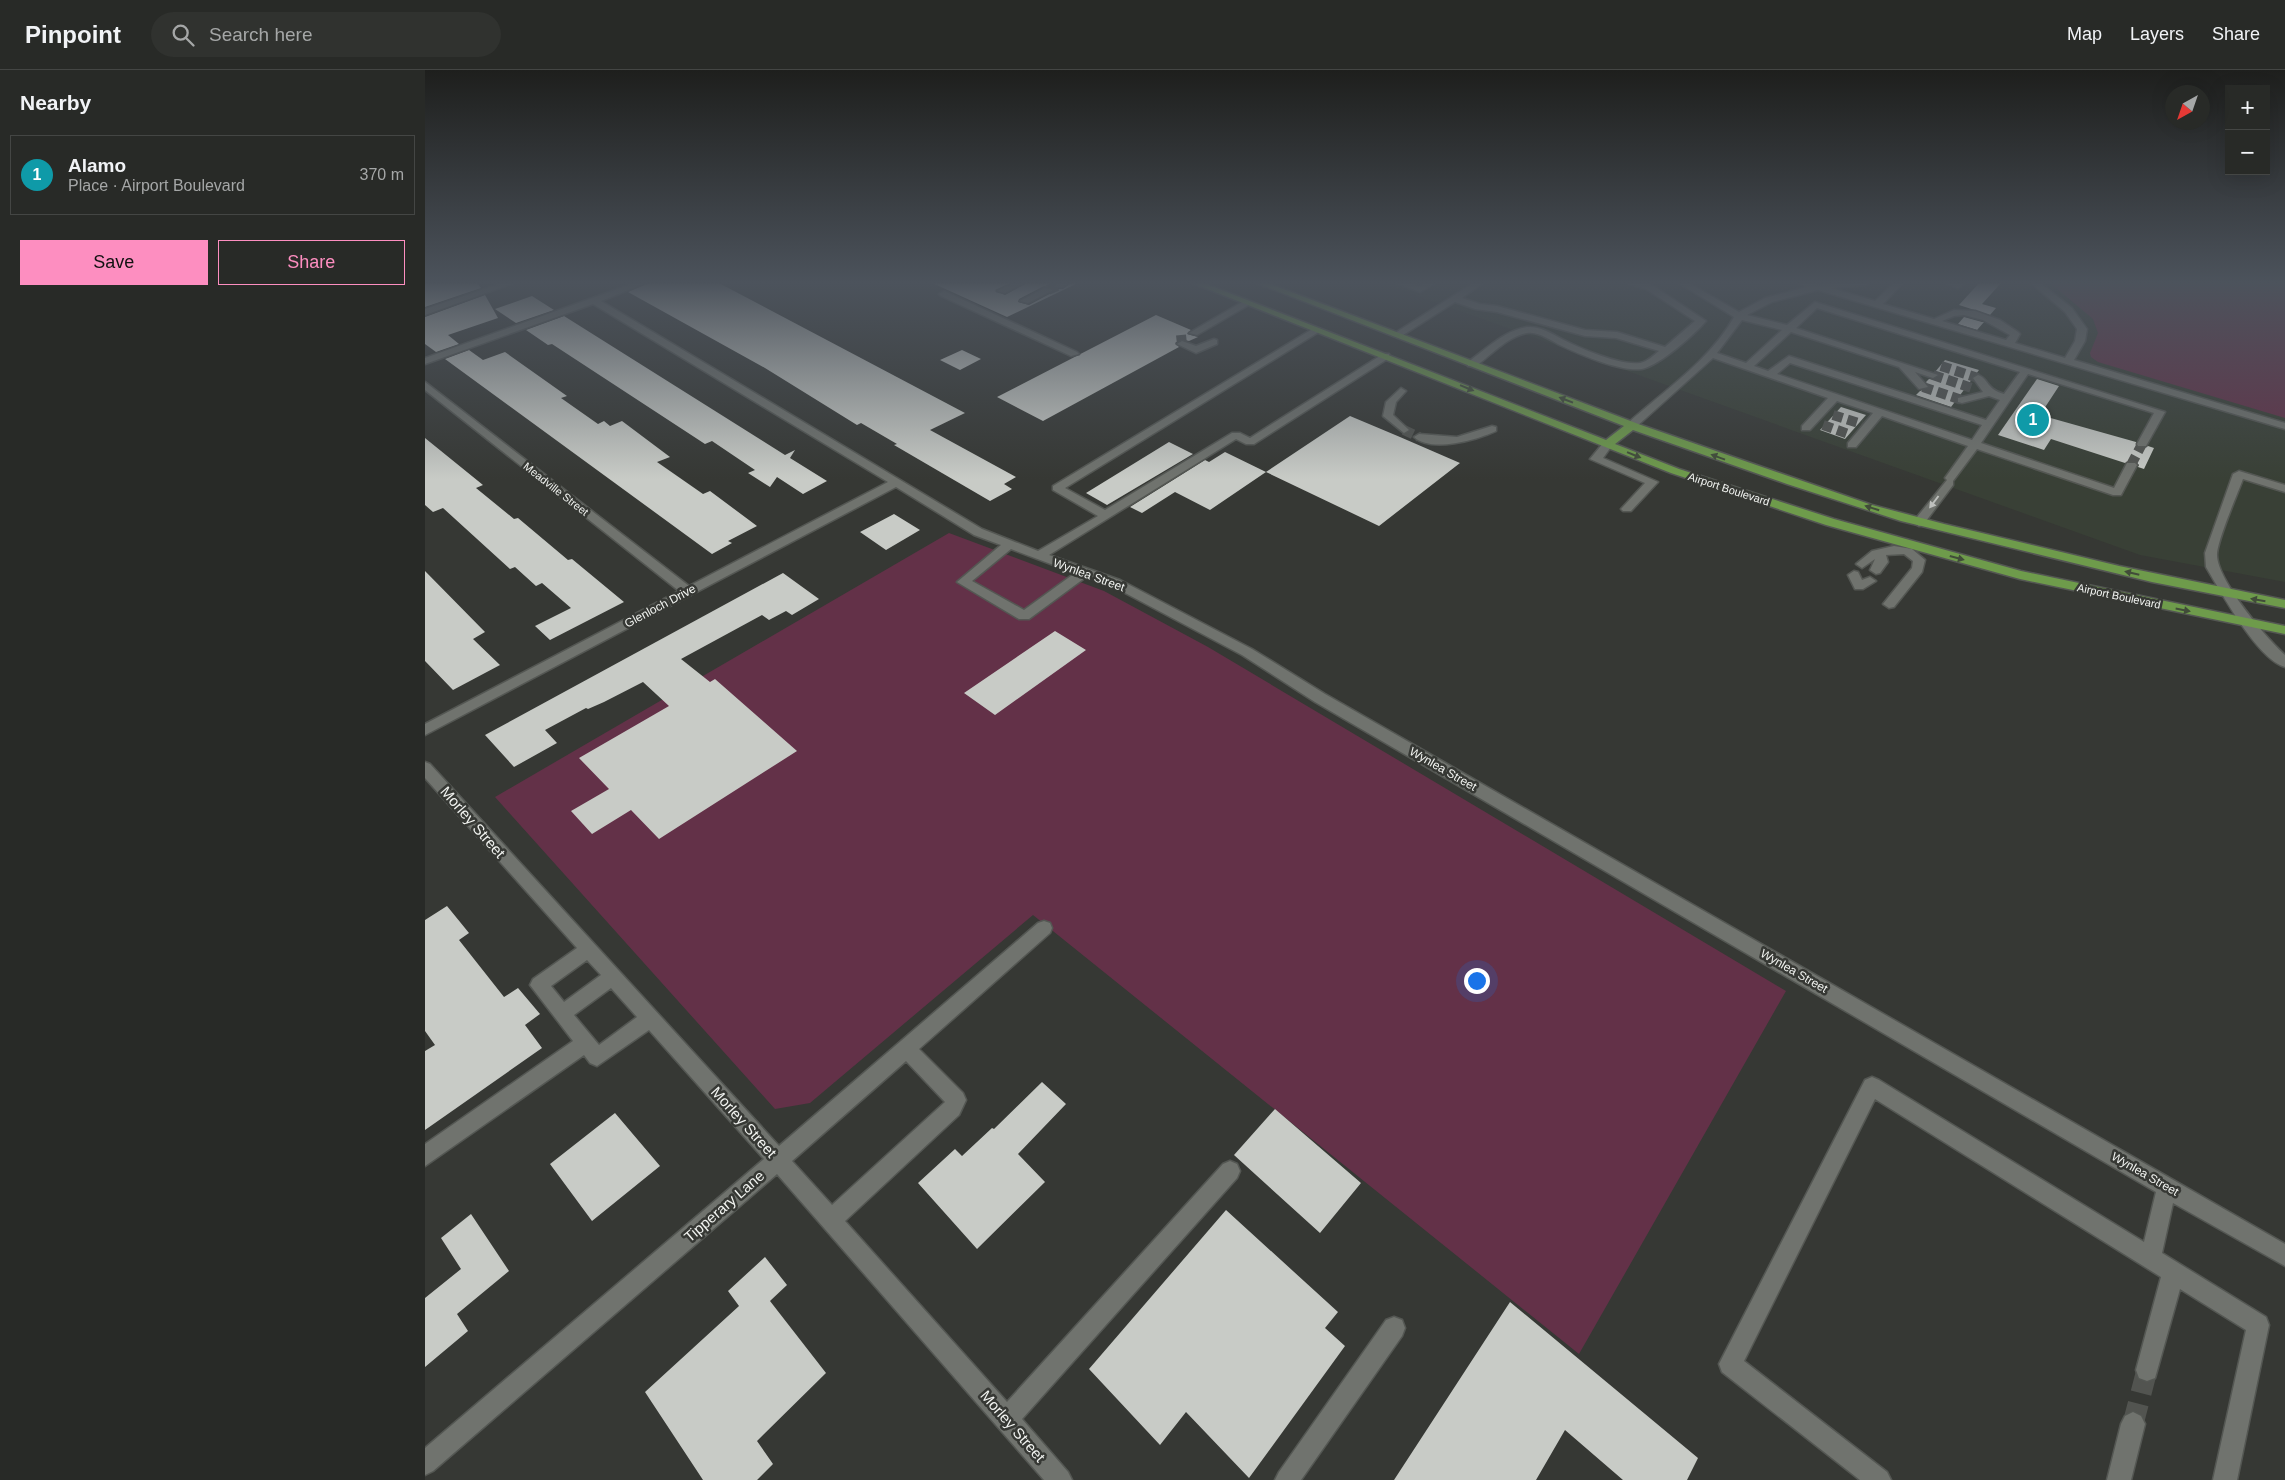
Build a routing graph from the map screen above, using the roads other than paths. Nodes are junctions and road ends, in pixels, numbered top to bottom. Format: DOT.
graph roads {
  1 [pos="461,348"];
  2 [pos="672,348"];
  3 [pos="1060,348"];
  4 [pos="1288,348"];
  5 [pos="1364,348"];
  6 [pos="1430,348"];
  7 [pos="1496,348"];
  8 [pos="1576,348"];
  9 [pos="1658,348"];
  10 [pos="1668,348"];
  11 [pos="1716,348"];
  12 [pos="1769,348"];
  13 [pos="1848,348"];
  14 [pos="1951,348"];
  15 [pos="2022,348"];
  16 [pos="2076,348"];
  17 [pos="1665,350"];
  18 [pos="1074,354"];
  19 [pos="1710,354"];
  20 [pos="1386,356"];
  21 [pos="425,361"];
  22 [pos="2069,361"];
  23 [pos="1472,364"];
  24 [pos="1902,365"];
  25 [pos="1941,366"];
  26 [pos="1747,367"];
  27 [pos="2025,371"];
  28 [pos="1769,374"];
  29 [pos="1933,375"];
  30 [pos="1978,378"];
  31 [pos="425,385"];
  32 [pos="1923,387"];
  33 [pos="1972,388"];
  34 [pos="1401,391"];
  35 [pos="1989,393"];
  36 [pos="1835,397"];
  37 [pos="2006,398"];
  38 [pos="1962,400"];
  39 [pos="1822,411"];
  40 [pos="1879,412"];
  41 [pos="1833,415"];
  42 [pos="1989,424"];
  43 [pos="1632,425"];
  44 [pos="1823,425"];
  45 [pos="2285,426"];
  46 [pos="1492,428"];
  47 [pos="1404,430"];
  48 [pos="1419,437"];
  49 [pos="1854,439"];
  50 [pos="1608,444"];
  51 [pos="1975,444"];
  52 [pos="2143,444"];
  53 [pos="2131,465"];
  54 [pos="895,483"];
  55 [pos="2285,488"];
  56 [pos="1627,509"];
  57 [pos="1105,515"];
  58 [pos="1919,522"];
  59 [pos="1009,546"];
  60 [pos="1909,548"];
  61 [pos="1879,553"];
  62 [pos="1039,556"];
  63 [pos="1084,572"];
  64 [pos="688,592"];
  65 [pos="2231,595"];
  66 [pos="1889,604"];
  67 [pos="2285,604"];
  68 [pos="2248,623"];
  69 [pos="2285,630"];
  70 [pos="2285,662"];
  71 [pos="425,730"];
  72 [pos="425,768"];
  73 [pos="1044,928"];
  74 [pos="588,950"];
  75 [pos="612,977"];
  76 [pos="562,1014"];
  77 [pos="650,1018"];
  78 [pos="585,1043"];
  79 [pos="906,1048"];
  80 [pos="425,1156"];
  81 [pos="779,1160"];
  82 [pos="1230,1171"];
  83 [pos="2167,1187"];
  84 [pos="831,1219"];
  85 [pos="2285,1256"];
  86 [pos="2150,1259"];
  87 [pos="2173,1273"];
  88 [pos="1394,1328"];
  89 [pos="2147,1370"];
  90 [pos="1007,1419"];
  91 [pos="2133,1424"];
  92 [pos="425,1463"];
  93 [pos="1060,1480"];
  94 [pos="1287,1480"];
  95 [pos="1879,1480"];
  96 [pos="2119,1480"];
  97 [pos="2225,1480"];
  1 -- 21 [label="street"];
  2 -- 54 [label="street, Wynlea Street"];
  3 -- 18 [label="street"];
  4 -- 57 [label="street"];
  5 -- 20 [label="main road, Airport Boulevard"];
  6 -- 23 [label="main road, Airport Boulevard"];
  7 -- 23 [label="street"];
  8 -- 17 [label="street"];
  9 -- 17 [label="street"];
  10 -- 17 [label="street"];
  11 -- 19 [label="street"];
  12 -- 26 [label="street"];
  13 -- 24 [label="street"];
  14 -- 27 [label="street"];
  15 -- 22 [label="street"];
  16 -- 22 [label="street"];
  19 -- 26 [label="street"];
  19 -- 43 [label="street"];
  20 -- 50 [label="main road, Airport Boulevard, one-way"];
  20 -- 57 [label="street"];
  22 -- 45 [label="street"];
  43 -- 23 [label="main road, Airport Boulevard, one-way"];
  24 -- 25 [label="street"];
  24 -- 29 [label="street"];
  24 -- 32 [label="street"];
  26 -- 28 [label="street"];
  27 -- 37 [label="street"];
  27 -- 52 [label="street"];
  28 -- 36 [label="street"];
  28 -- 42 [label="street"];
  30 -- 35 [label="street"];
  31 -- 64 [label="street, Meadville Street"];
  33 -- 35 [label="street"];
  34 -- 47 [label="street"];
  35 -- 37 [label="street"];
  35 -- 38 [label="street"];
  36 -- 39 [label="street"];
  36 -- 40 [label="street"];
  37 -- 42 [label="street"];
  39 -- 41 [label="street"];
  39 -- 44 [label="street"];
  40 -- 49 [label="street"];
  40 -- 51 [label="street"];
  42 -- 51 [label="street"];
  43 -- 50 [label="main road"];
  58 -- 43 [label="main road, Airport Boulevard, one-way"];
  46 -- 48 [label="street"];
  50 -- 56 [label="street"];
  50 -- 60 [label="main road, Airport Boulevard, one-way"];
  51 -- 53 [label="street"];
  51 -- 58 [label="street, one-way"];
  54 -- 59 [label="street, Wynlea Street"];
  54 -- 64 [label="street, Glenloch Drive"];
  55 -- 65 [label="street"];
  57 -- 62 [label="street"];
  58 -- 60 [label="main road"];
  65 -- 58 [label="main road, Airport Boulevard, one-way"];
  59 -- 62 [label="street, Wynlea Street"];
  59 -- 63 [label="street"];
  60 -- 61 [label="street"];
  60 -- 66 [label="street"];
  60 -- 68 [label="main road, Airport Boulevard, one-way"];
  61 -- 61 [label="street"];
  62 -- 63 [label="street, Wynlea Street"];
  63 -- 83 [label="street, Wynlea Street"];
  64 -- 71 [label="street, Glenloch Drive"];
  67 -- 65 [label="main road, Airport Boulevard, one-way"];
  65 -- 68 [label="street"];
  68 -- 69 [label="main road, Airport Boulevard"];
  68 -- 70 [label="street"];
  72 -- 74 [label="street, Morley Street"];
  73 -- 79 [label="street, Tipperary Lane"];
  74 -- 75 [label="street, Morley Street"];
  74 -- 76 [label="street"];
  75 -- 76 [label="street"];
  75 -- 77 [label="street, Morley Street"];
  76 -- 78 [label="street"];
  77 -- 78 [label="street"];
  77 -- 81 [label="street, Morley Street"];
  78 -- 80 [label="street"];
  79 -- 81 [label="street, Tipperary Lane"];
  79 -- 84 [label="street"];
  81 -- 84 [label="street, Morley Street"];
  81 -- 92 [label="street, Tipperary Lane"];
  82 -- 90 [label="street"];
  83 -- 85 [label="street, Wynlea Street"];
  83 -- 86 [label="street"];
  84 -- 90 [label="street, Morley Street"];
  86 -- 87 [label="street"];
  86 -- 95 [label="street"];
  87 -- 89 [label="street"];
  87 -- 97 [label="street"];
  88 -- 94 [label="street"];
  90 -- 93 [label="street, Morley Street"];
  91 -- 96 [label="street"];
}
